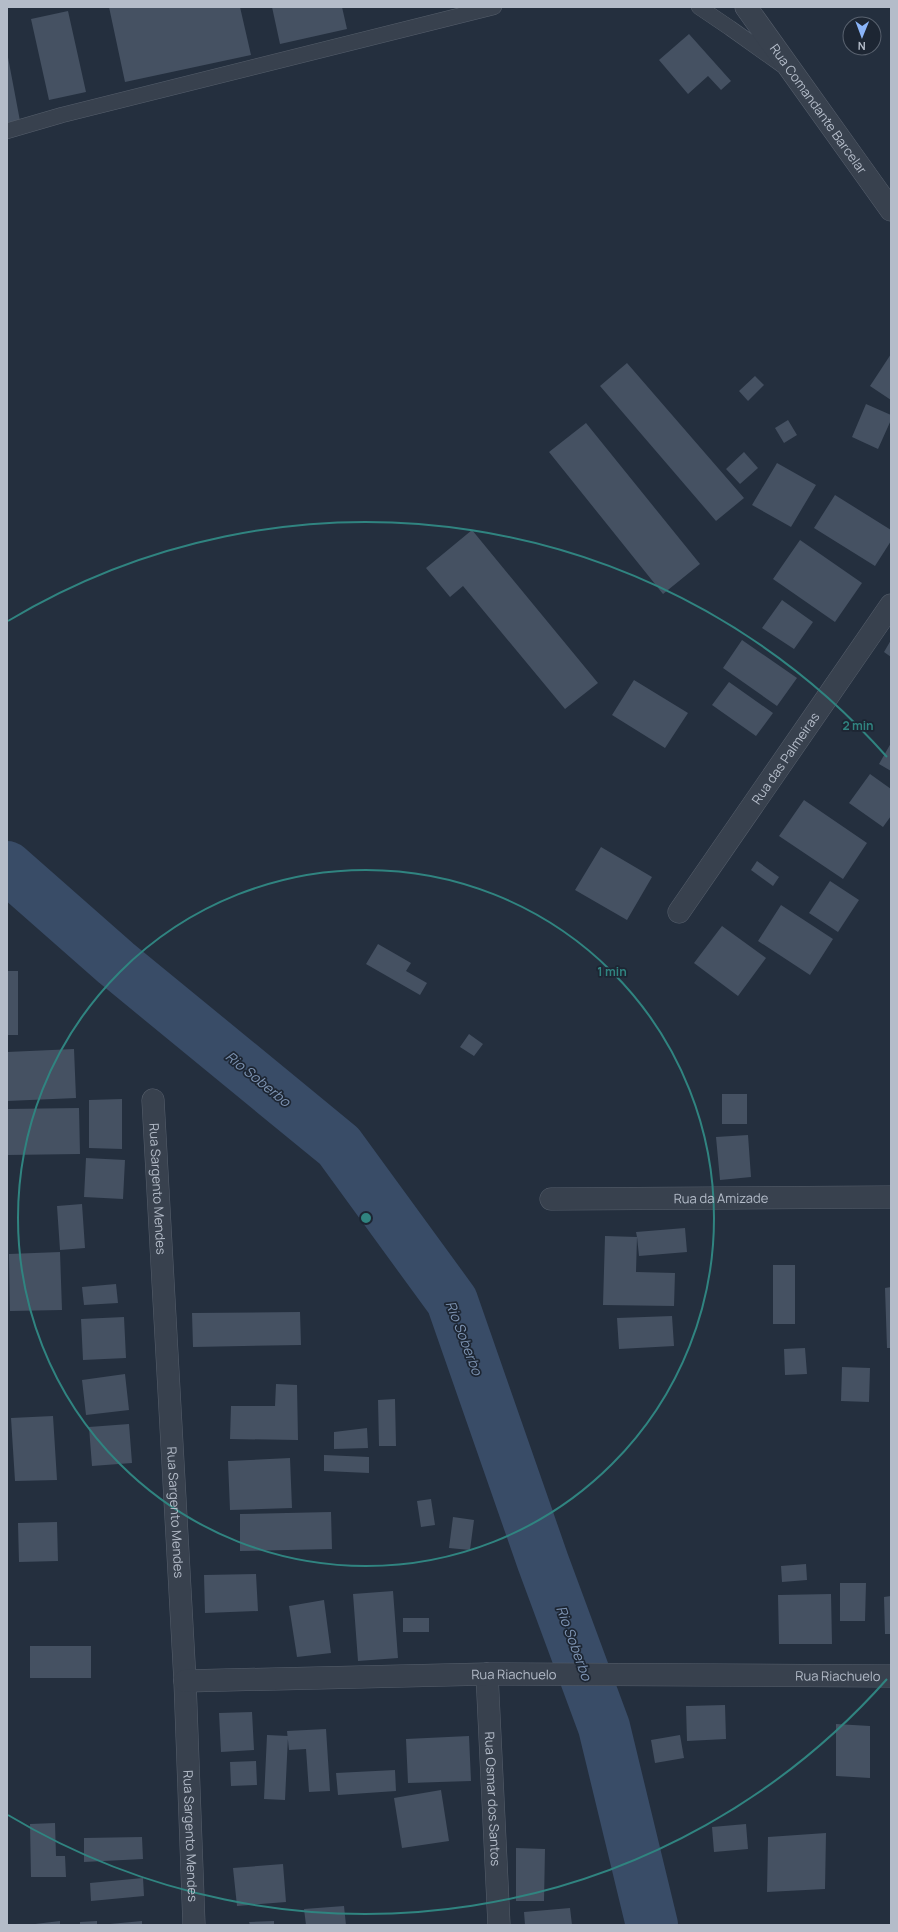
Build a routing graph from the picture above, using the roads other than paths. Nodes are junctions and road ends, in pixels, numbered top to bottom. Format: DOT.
graph roads {
  1 [pos="494,7"];
  2 [pos="699,7"];
  3 [pos="746,7"];
  4 [pos="794,74"];
  5 [pos="7,130"];
  6 [pos="891,210"];
  7 [pos="891,605"];
  8 [pos="679,912"];
  9 [pos="153,1100"];
  10 [pos="891,1197"];
  11 [pos="551,1199"];
  12 [pos="487,1674"];
  13 [pos="891,1676"];
  14 [pos="185,1681"];
  15 [pos="194,1925"];
  16 [pos="499,1925"];
  1 -- 5 [label="lane"];
  2 -- 4 [label="lane"];
  3 -- 4 [label="street, Rua Comandante Barcelar"];
  4 -- 6 [label="street, Rua Comandante Barcelar"];
  7 -- 8 [label="street, Rua das Palmeiras"];
  9 -- 14 [label="street, Rua Sargento Mendes"];
  10 -- 11 [label="street, Rua da Amizade"];
  12 -- 13 [label="street, Rua Riachuelo"];
  12 -- 14 [label="street, Rua Riachuelo"];
  12 -- 16 [label="street, Rua Osmar dos Santos"];
  14 -- 15 [label="street, Rua Sargento Mendes"];
}
